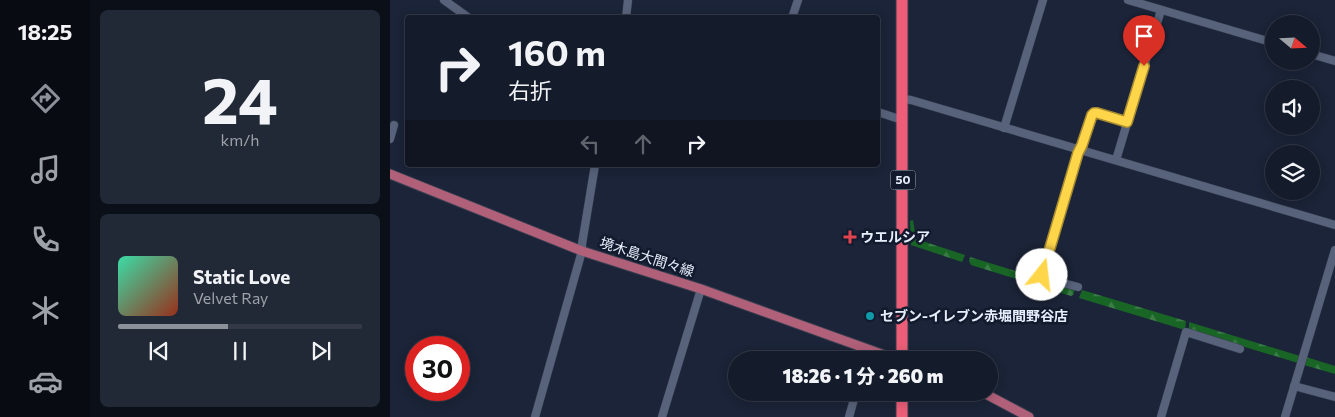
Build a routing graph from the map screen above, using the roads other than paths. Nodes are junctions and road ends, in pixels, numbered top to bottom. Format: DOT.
graph roads {
  1 [pos="444,0"];
  2 [pos="628,0"];
  3 [pos="798,0"];
  4 [pos="902,0"];
  5 [pos="1043,0"];
  6 [pos="1128,0"];
  7 [pos="1160,10"];
  8 [pos="465,15"];
  9 [pos="626,15"];
  10 [pos="793,15"];
  11 [pos="1265,40"];
  12 [pos="1320,57"];
  13 [pos="1335,61"];
  14 [pos="902,100"];
  15 [pos="880,113"];
  16 [pos="902,118"];
  17 [pos="1127,122"];
  18 [pos="394,125"];
  19 [pos="1004,128"];
  20 [pos="390,139"];
  21 [pos="1080,149"];
  22 [pos="1116,160"];
  23 [pos="595,167"];
  24 [pos="390,174"];
  25 [pos="1335,225"];
  26 [pos="1335,250"];
  27 [pos="582,251"];
  28 [pos="1078,287"];
  29 [pos="701,289"];
  30 [pos="869,349"];
  31 [pos="1240,349"];
  32 [pos="874,351"];
  33 [pos="902,351"];
  34 [pos="1294,386"];
  35 [pos="1335,398"];
  36 [pos="853,401"];
  37 [pos="902,401"];
  38 [pos="998,401"];
  39 [pos="536,417"];
  40 [pos="662,417"];
  41 [pos="849,417"];
  42 [pos="902,417"];
  43 [pos="1028,417"];
  44 [pos="1161,417"];
  45 [pos="1285,417"];
  1 -- 8 [label="street"];
  2 -- 9 [label="street"];
  3 -- 10 [label="street"];
  4 -- 14 [label="highway, 50"];
  5 -- 19 [label="street"];
  6 -- 7 [label="street"];
  7 -- 11 [label="street"];
  7 -- 17 [label="street"];
  12 -- 13 [label="street"];
  14 -- 16 [label="highway, 50"];
  14 -- 19 [label="street"];
  15 -- 16 [label="street"];
  16 -- 33 [label="highway, 50"];
  17 -- 21 [label="street"];
  17 -- 22 [label="street"];
  18 -- 20 [label="street"];
  19 -- 21 [label="street"];
  21 -- 22 [label="street"];
  21 -- 28 [label="street"];
  22 -- 25 [label="street"];
  23 -- 27 [label="street"];
  24 -- 27 [label="main road, 境木島大間々線"];
  26 -- 34 [label="street"];
  27 -- 29 [label="main road, 境木島大間々線"];
  27 -- 39 [label="street"];
  29 -- 30 [label="main road, 境木島大間々線"];
  29 -- 40 [label="street"];
  30 -- 32 [label="main road, 境木島大間々線"];
  31 -- 44 [label="street"];
  34 -- 35 [label="street"];
  34 -- 45 [label="street"];
  36 -- 41 [label="street"];
  37 -- 42 [label="highway"];
  38 -- 43 [label="main road"];
}
